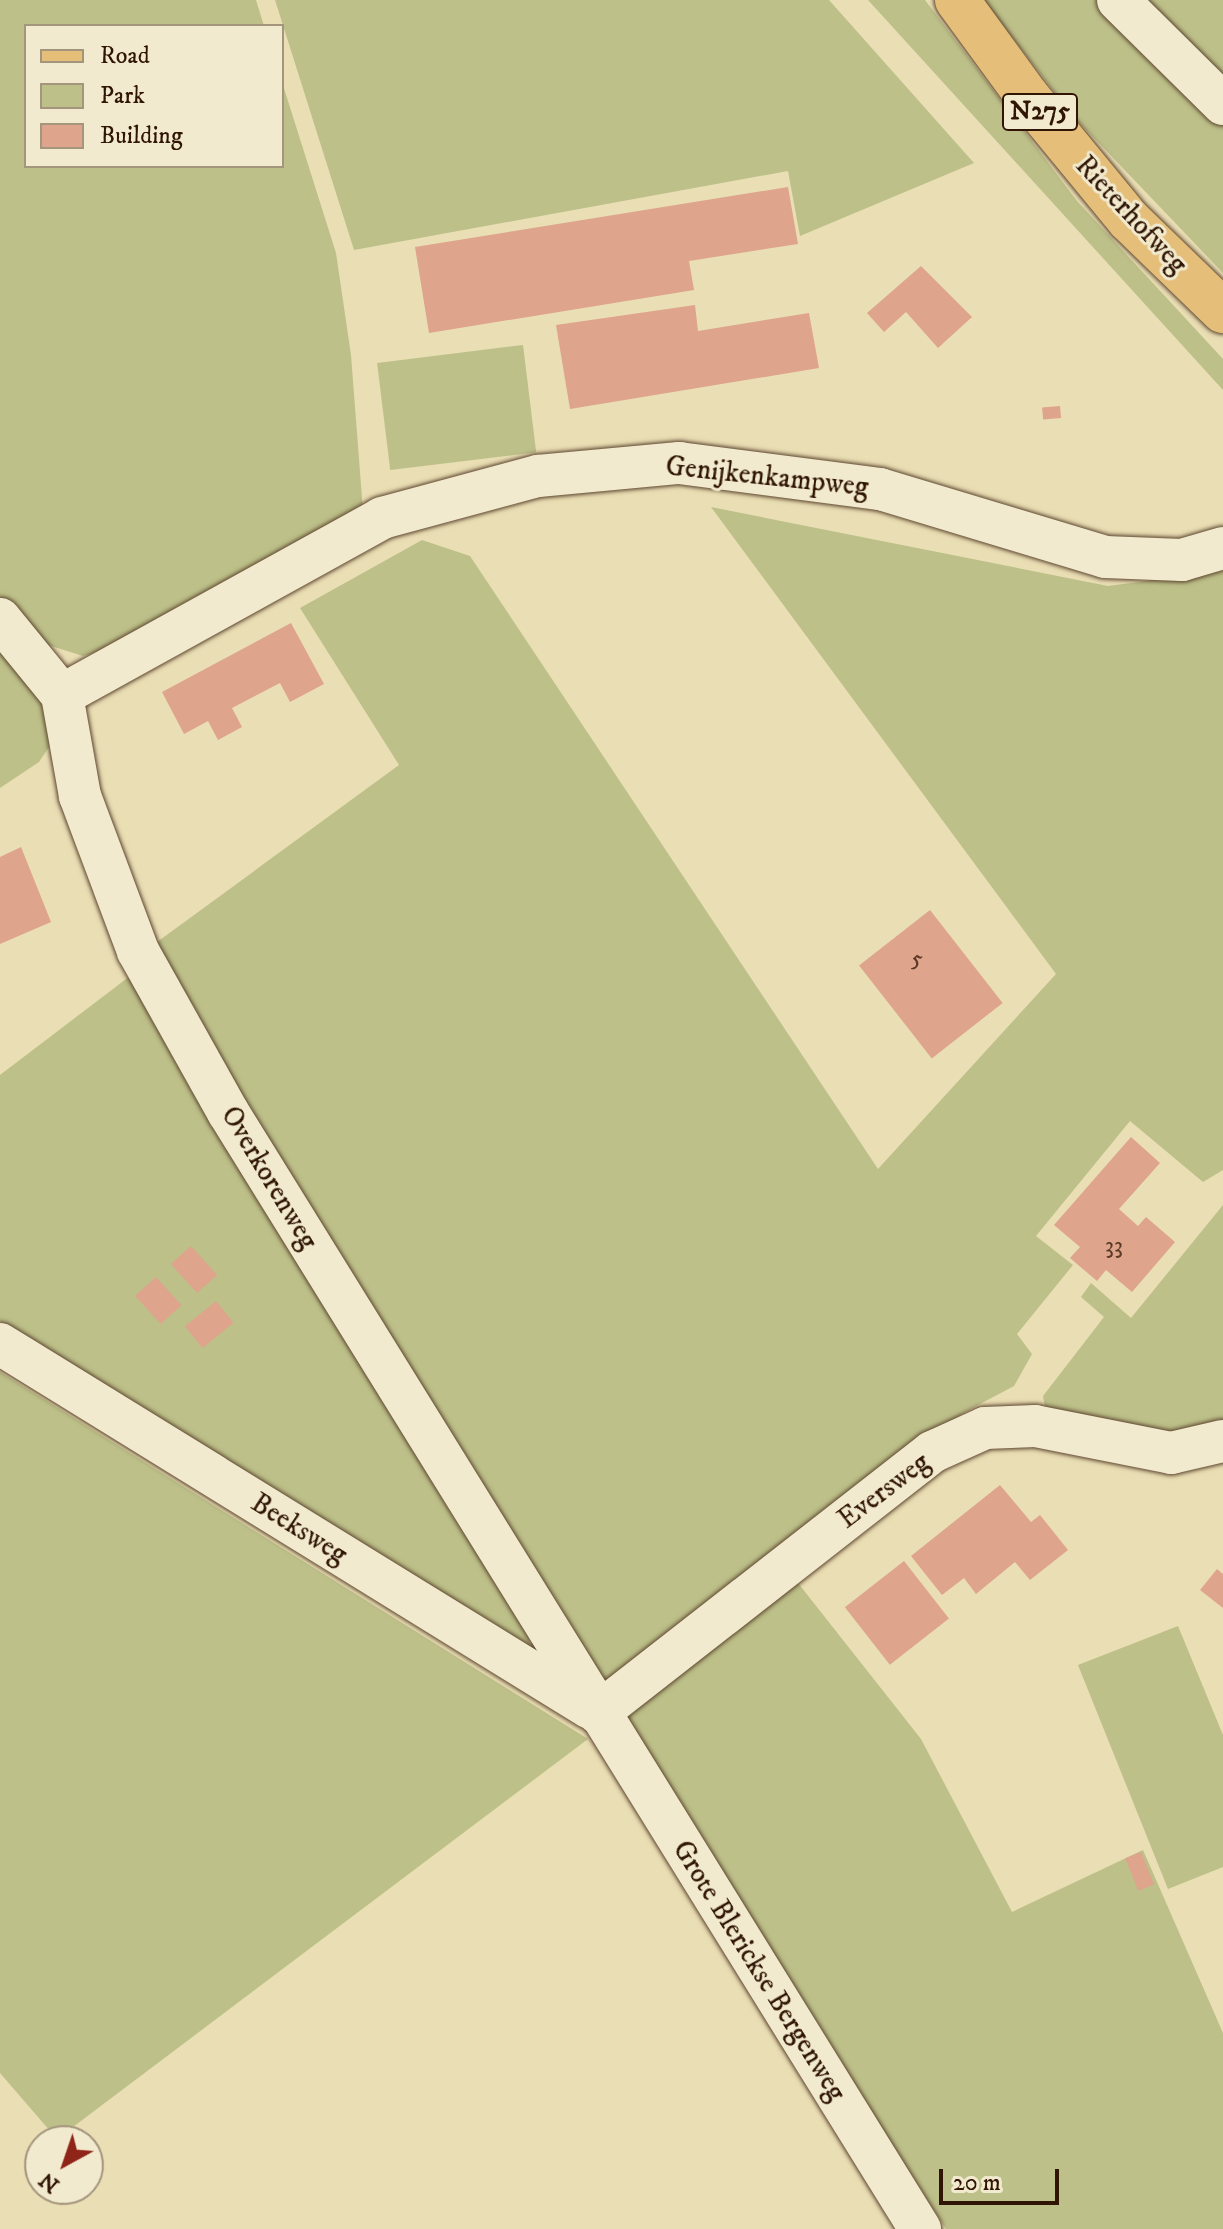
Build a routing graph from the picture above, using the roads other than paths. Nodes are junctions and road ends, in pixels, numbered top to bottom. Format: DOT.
graph roads {
  1 [pos="957,0"];
  2 [pos="1118,0"];
  3 [pos="1223,104"];
  4 [pos="1223,311"];
  5 [pos="1223,548"];
  6 [pos="0,619"];
  7 [pos="62,695"];
  8 [pos="0,1344"];
  9 [pos="1223,1441"];
  10 [pos="598,1713"];
  11 [pos="920,2229"];
  1 -- 4 [label="main road, Rieterhofweg / N275"];
  2 -- 3 [label="street"];
  5 -- 7 [label="street, Genijkenkampweg"];
  6 -- 7 [label="street, Overkorenweg"];
  7 -- 10 [label="street, Overkorenweg"];
  8 -- 10 [label="street, Beeksweg"];
  9 -- 10 [label="street, Eversweg"];
  10 -- 11 [label="street, Grote Blerickse Bergenweg"];
}
